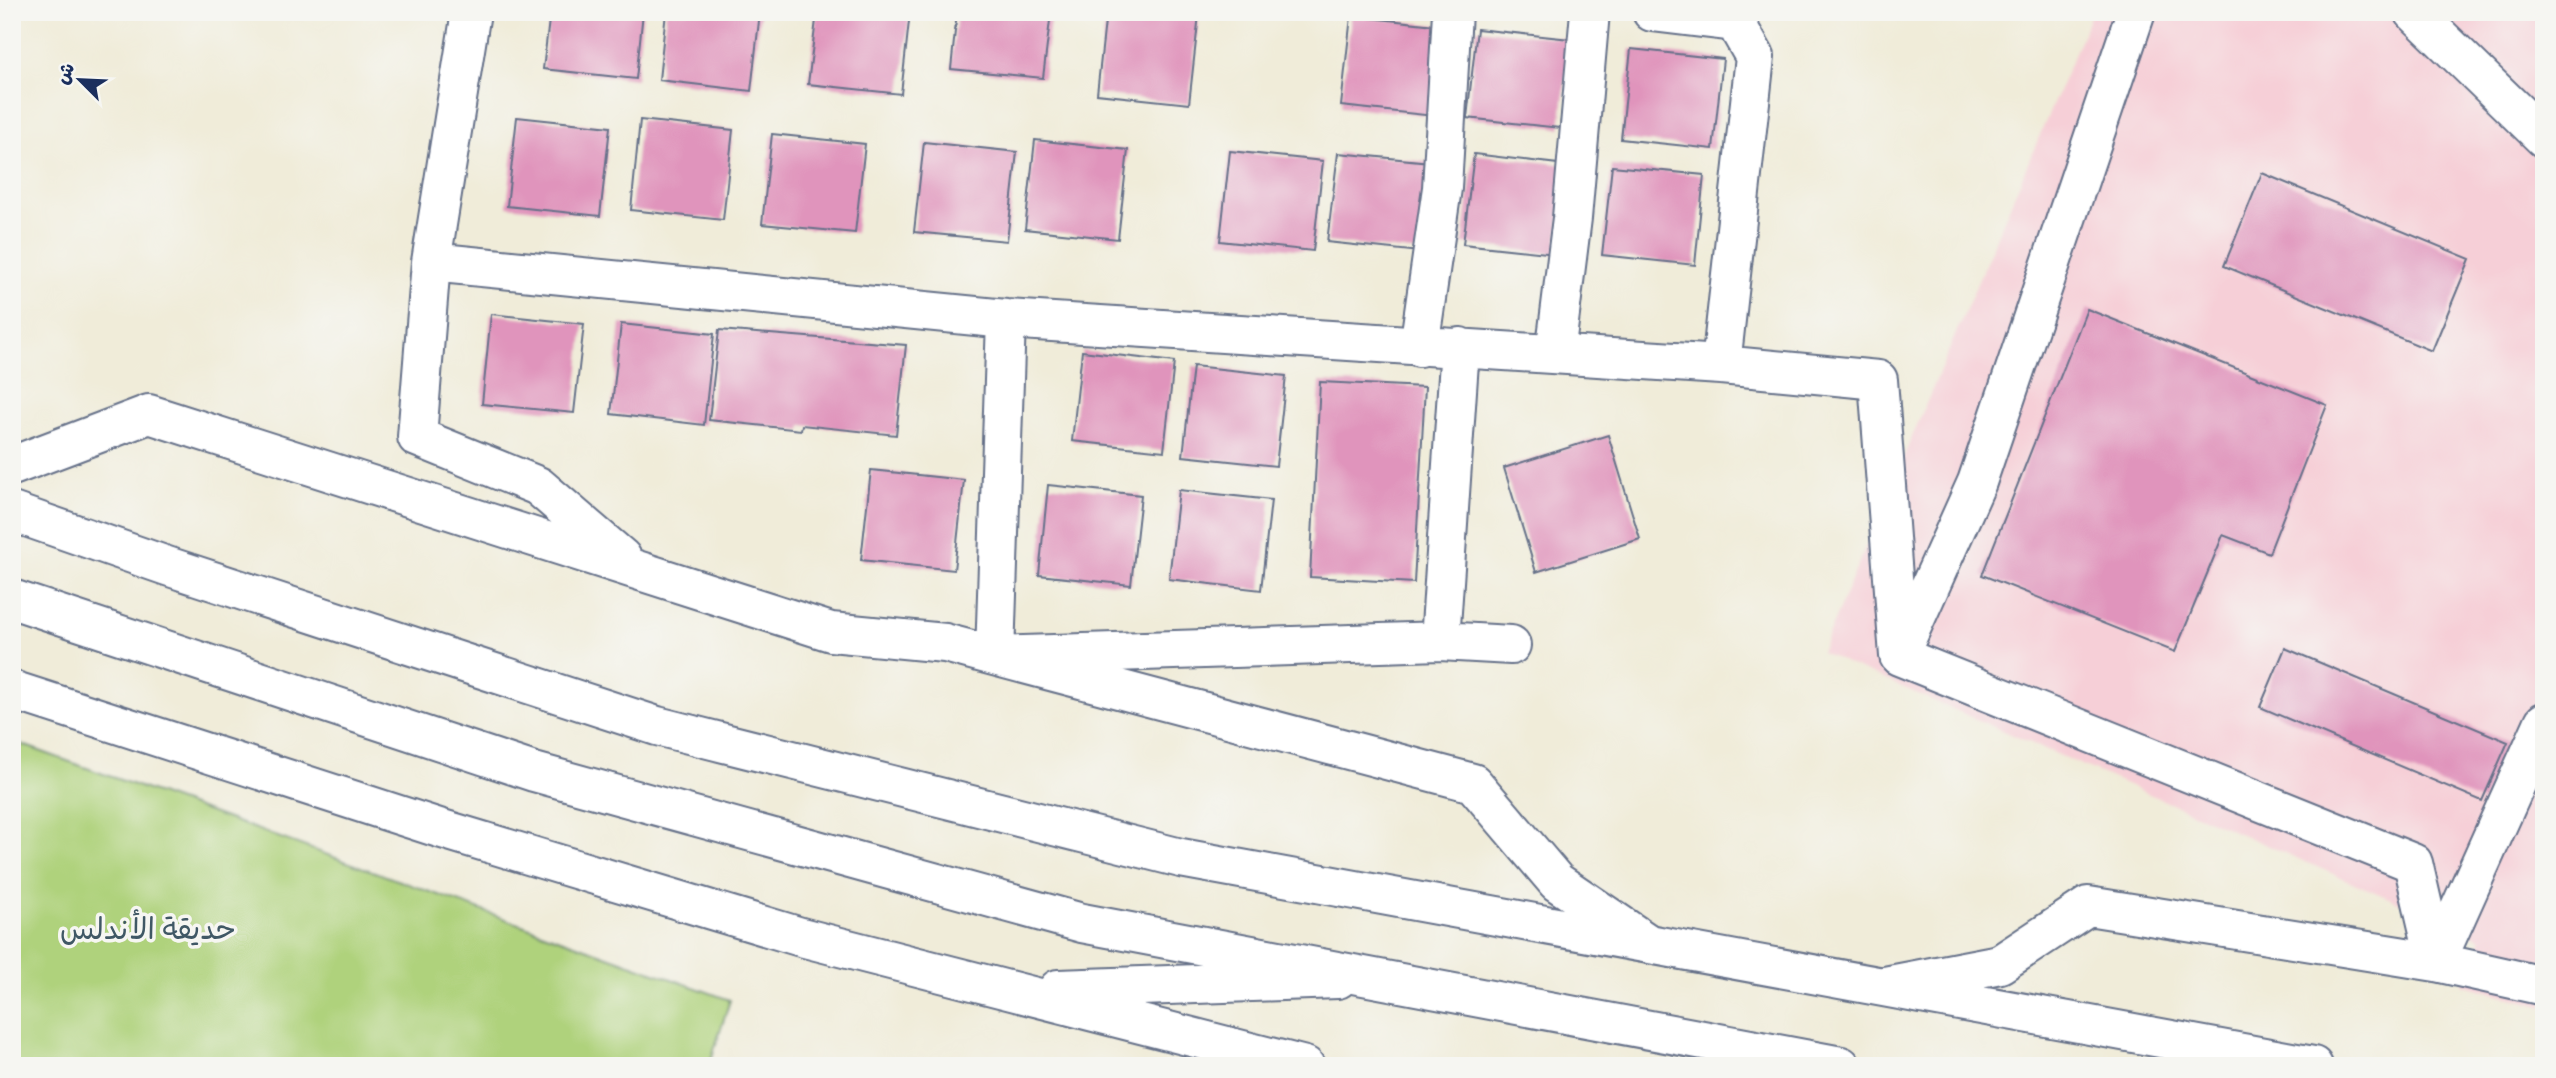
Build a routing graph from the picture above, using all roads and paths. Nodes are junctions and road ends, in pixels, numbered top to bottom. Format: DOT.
graph roads {
  1 [pos="471,12"];
  2 [pos="1452,12"];
  3 [pos="1590,12"];
  4 [pos="1652,12"];
  5 [pos="2136,12"];
  6 [pos="2414,12"];
  7 [pos="2544,138"];
  8 [pos="431,262"];
  9 [pos="1006,319"];
  10 [pos="1419,347"];
  11 [pos="1460,347"];
  12 [pos="1555,354"];
  13 [pos="1721,365"];
  14 [pos="12,466"];
  15 [pos="12,512"];
  16 [pos="635,569"];
  17 [pos="12,599"];
  18 [pos="1440,641"];
  19 [pos="1511,645"];
  20 [pos="995,656"];
  21 [pos="1899,656"];
  22 [pos="12,690"];
  23 [pos="2544,722"];
  24 [pos="1644,941"];
  25 [pos="2437,962"];
  26 [pos="1373,978"];
  27 [pos="1885,986"];
  28 [pos="2544,986"];
  29 [pos="1014,991"];
  30 [pos="1305,1066"];
  31 [pos="1841,1066"];
  32 [pos="2313,1066"];
  1 -- 8 [label="street"];
  2 -- 10 [label="street"];
  3 -- 12 [label="street"];
  4 -- 13 [label="street"];
  5 -- 21 [label="street"];
  6 -- 7 [label="street"];
  8 -- 9 [label="street"];
  8 -- 16 [label="street"];
  9 -- 10 [label="street"];
  9 -- 20 [label="street"];
  10 -- 11 [label="street"];
  11 -- 12 [label="street"];
  11 -- 18 [label="street"];
  12 -- 13 [label="street"];
  13 -- 21 [label="street"];
  14 -- 16 [label="street"];
  15 -- 24 [label="street"];
  16 -- 20 [label="street"];
  17 -- 26 [label="street"];
  18 -- 19 [label="street"];
  18 -- 20 [label="street"];
  20 -- 24 [label="street"];
  21 -- 25 [label="street"];
  22 -- 29 [label="street"];
  23 -- 25 [label="street"];
  24 -- 27 [label="street"];
  25 -- 27 [label="street"];
  25 -- 28 [label="street"];
  26 -- 29 [label="street"];
  26 -- 31 [label="street"];
  27 -- 32 [label="street"];
  29 -- 30 [label="street"];
}
